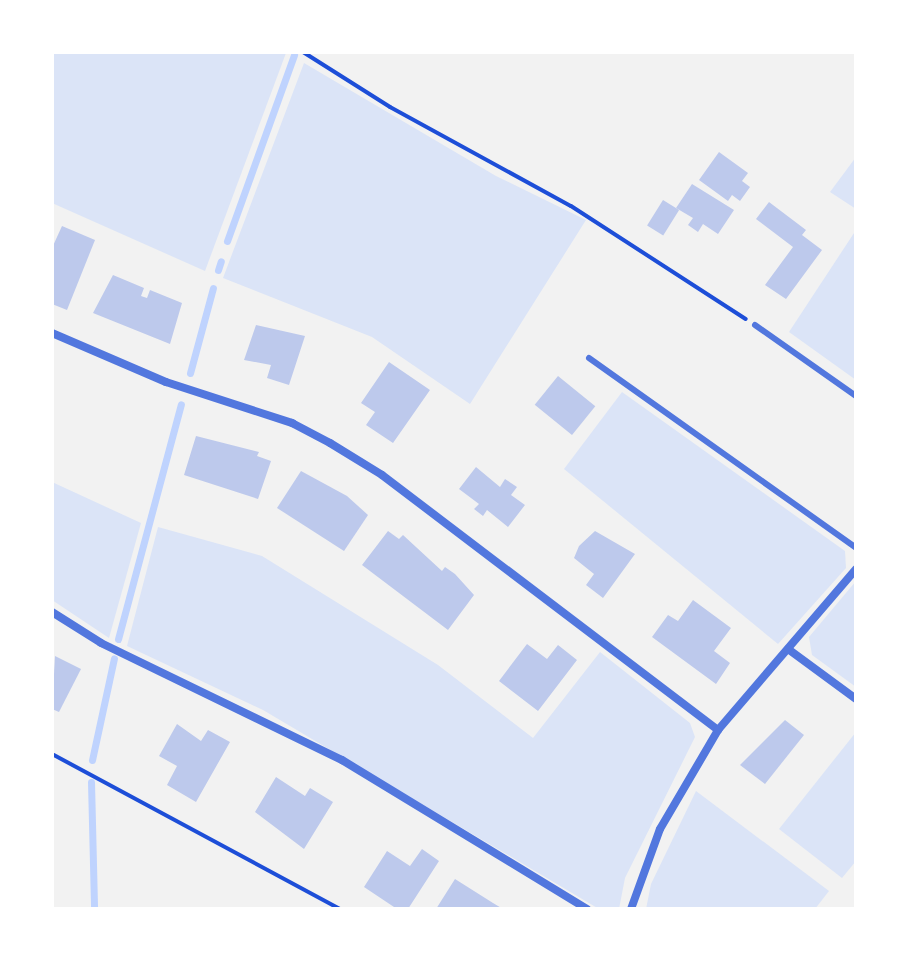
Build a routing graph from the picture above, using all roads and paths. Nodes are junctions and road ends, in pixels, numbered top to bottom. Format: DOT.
graph roads {
  1 [pos="303,52"];
  2 [pos="755,325"];
  3 [pos="52,333"];
  4 [pos="589,358"];
  5 [pos="856,396"];
  6 [pos="856,548"];
  7 [pos="856,569"];
  8 [pos="52,612"];
  9 [pos="788,649"];
  10 [pos="856,699"];
  11 [pos="718,730"];
  12 [pos="52,754"];
  13 [pos="340,909"];
  14 [pos="587,909"];
  15 [pos="631,909"];
  1 -- 2 [label="path"];
  2 -- 5 [label="lane"];
  3 -- 11 [label="street"];
  4 -- 6 [label="lane"];
  7 -- 9 [label="street"];
  8 -- 14 [label="street"];
  9 -- 10 [label="street"];
  9 -- 11 [label="street"];
  11 -- 15 [label="street"];
  12 -- 13 [label="path"];
}
